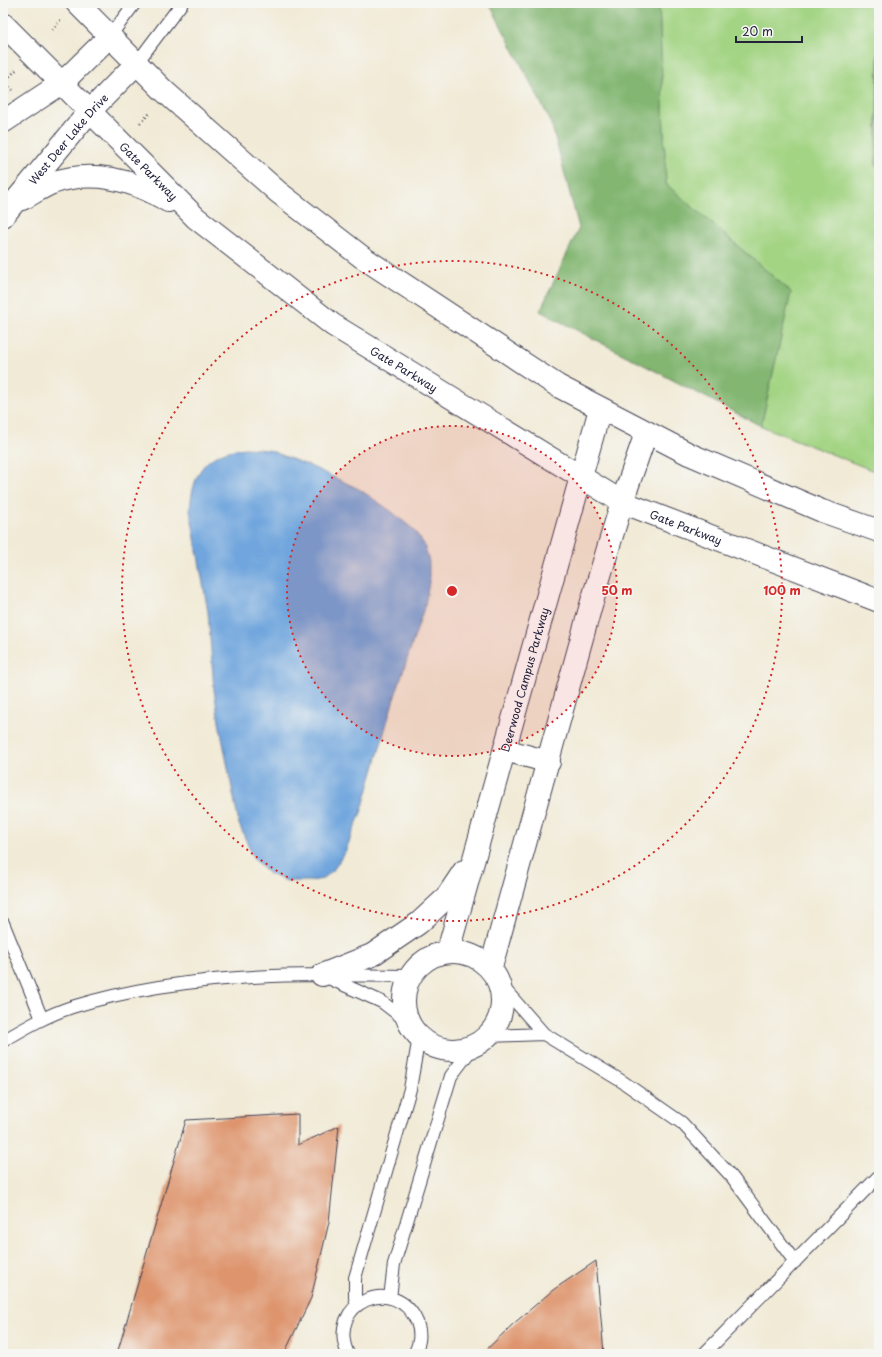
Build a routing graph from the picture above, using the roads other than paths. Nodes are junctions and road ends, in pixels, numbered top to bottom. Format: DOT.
graph roads {
  1 [pos="135,3"];
  2 [pos="182,3"];
  3 [pos="71,9"];
  4 [pos="3,24"];
  5 [pos="110,36"];
  6 [pos="136,64"];
  7 [pos="62,83"];
  8 [pos="89,112"];
  9 [pos="3,122"];
  10 [pos="7,211"];
  11 [pos="196,218"];
  12 [pos="600,409"];
  13 [pos="646,433"];
  14 [pos="581,477"];
  15 [pos="622,502"];
  16 [pos="879,532"];
  17 [pos="879,601"];
  18 [pos="504,750"];
  19 [pos="549,762"];
  20 [pos="474,857"];
  21 [pos="3,923"];
  22 [pos="448,951"];
  23 [pos="322,975"];
  24 [pos="411,976"];
  25 [pos="496,976"];
  26 [pos="42,1019"];
  27 [pos="414,1030"];
  28 [pos="544,1034"];
  29 [pos="3,1040"];
  30 [pos="481,1041"];
  31 [pos="879,1176"];
  32 [pos="795,1262"];
  33 [pos="390,1298"];
  34 [pos="357,1305"];
  35 [pos="348,1354"];
  36 [pos="414,1354"];
  37 [pos="704,1354"];
  1 -- 5 [label="lane"];
  2 -- 6 [label="lane"];
  3 -- 5 [label="main road"];
  4 -- 7 [label="main road, Gate Parkway"];
  5 -- 6 [label="main road"];
  5 -- 7 [label="main road"];
  6 -- 8 [label="main road, West Deer Lake Drive"];
  6 -- 12 [label="main road"];
  7 -- 8 [label="main road, Gate Parkway"];
  7 -- 9 [label="main road"];
  8 -- 10 [label="main road, West Deer Lake Drive"];
  8 -- 11 [label="main road, Gate Parkway"];
  10 -- 11 [label="main road"];
  11 -- 14 [label="main road, Gate Parkway"];
  12 -- 13 [label="main road"];
  12 -- 14 [label="main road, Deerwood Campus Parkway"];
  13 -- 15 [label="main road"];
  13 -- 16 [label="main road"];
  14 -- 15 [label="main road, Gate Parkway"];
  14 -- 18 [label="main road, Deerwood Campus Parkway"];
  15 -- 17 [label="main road, Gate Parkway"];
  15 -- 19 [label="main road"];
  18 -- 19 [label="main road"];
  18 -- 20 [label="main road, Deerwood Campus Parkway"];
  19 -- 25 [label="main road"];
  20 -- 22 [label="main road, Deerwood Campus Parkway"];
  20 -- 23 [label="main road"];
  21 -- 26 [label="lane"];
  22 -- 24 [label="main road"];
  22 -- 25 [label="main road"];
  23 -- 24 [label="lane"];
  23 -- 26 [label="lane"];
  23 -- 27 [label="lane"];
  24 -- 27 [label="main road"];
  25 -- 28 [label="lane"];
  25 -- 30 [label="main road"];
  26 -- 29 [label="lane"];
  27 -- 30 [label="main road"];
  27 -- 34 [label="lane"];
  28 -- 30 [label="lane"];
  28 -- 32 [label="lane"];
  30 -- 33 [label="lane"];
  31 -- 32 [label="lane"];
  32 -- 37 [label="lane"];
  33 -- 34 [label="lane"];
  33 -- 36 [label="lane"];
  34 -- 35 [label="lane"];
}
